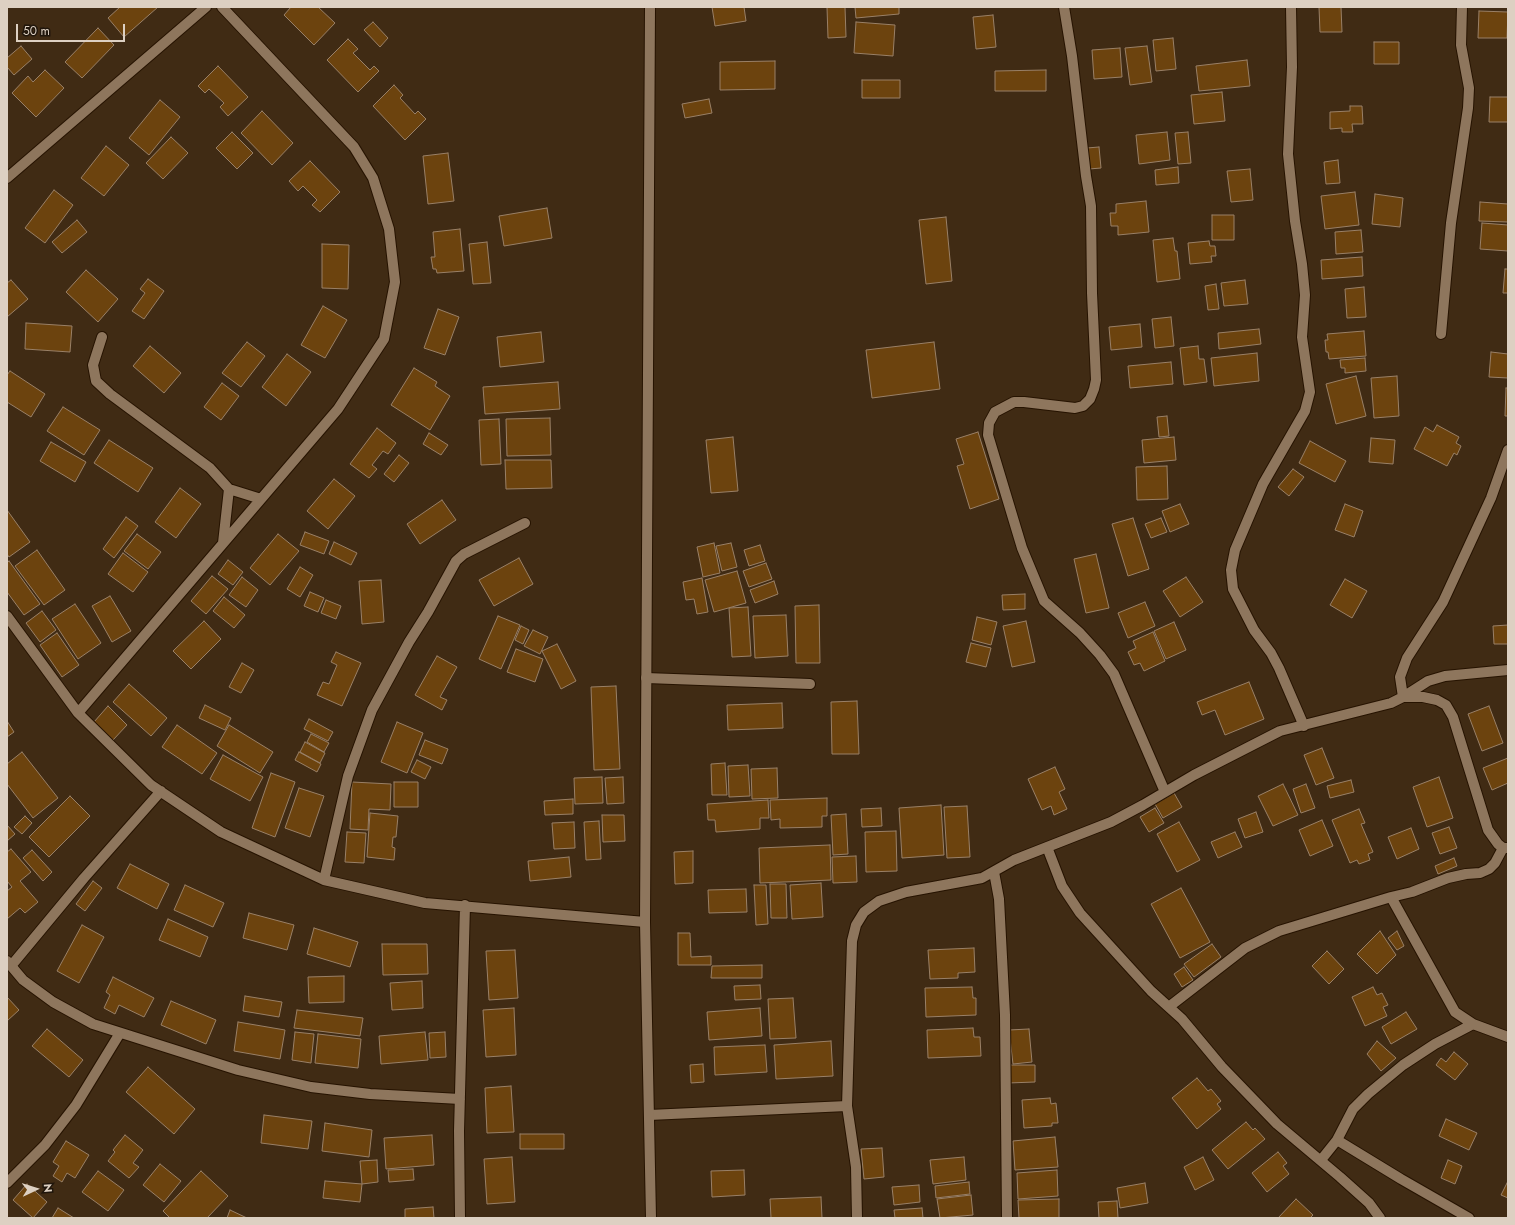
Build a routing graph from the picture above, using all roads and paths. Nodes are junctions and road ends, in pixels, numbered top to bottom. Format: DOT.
graph roads {
  1 [pos="206,7"];
  2 [pos="222,7"];
  3 [pos="650,7"];
  4 [pos="1064,7"];
  5 [pos="1291,7"];
  6 [pos="1462,7"];
  7 [pos="7,178"];
  8 [pos="1441,334"];
  9 [pos="102,337"];
  10 [pos="1508,450"];
  11 [pos="229,489"];
  12 [pos="261,500"];
  13 [pos="525,523"];
  14 [pos="223,543"];
  15 [pos="7,616"];
  16 [pos="1508,670"];
  17 [pos="646,678"];
  18 [pos="810,684"];
  19 [pos="1403,697"];
  20 [pos="78,713"];
  21 [pos="1304,726"];
  22 [pos="161,791"];
  23 [pos="1165,792"];
  24 [pos="1047,847"];
  25 [pos="1505,848"];
  26 [pos="994,872"];
  27 [pos="324,880"];
  28 [pos="1391,897"];
  29 [pos="465,906"];
  30 [pos="645,922"];
  31 [pos="9,964"];
  32 [pos="1170,1006"];
  33 [pos="1473,1024"];
  34 [pos="120,1033"];
  35 [pos="1508,1037"];
  36 [pos="460,1099"];
  37 [pos="847,1106"];
  38 [pos="649,1115"];
  39 [pos="1337,1140"];
  40 [pos="1321,1160"];
  41 [pos="7,1184"];
  42 [pos="460,1218"];
  43 [pos="651,1218"];
  44 [pos="857,1218"];
  45 [pos="1007,1218"];
  46 [pos="1380,1218"];
  47 [pos="1469,1218"];
  1 -- 7 [label="street"];
  2 -- 12 [label="street"];
  3 -- 17 [label="street"];
  4 -- 23 [label="street"];
  5 -- 21 [label="street"];
  6 -- 8 [label="street"];
  9 -- 11 [label="street"];
  10 -- 19 [label="street"];
  11 -- 12 [label="street"];
  11 -- 14 [label="street"];
  12 -- 14 [label="street"];
  13 -- 27 [label="street"];
  14 -- 20 [label="street"];
  15 -- 20 [label="street"];
  16 -- 19 [label="street"];
  17 -- 18 [label="street"];
  17 -- 30 [label="street"];
  19 -- 21 [label="street"];
  19 -- 25 [label="street"];
  20 -- 22 [label="street"];
  21 -- 23 [label="street"];
  22 -- 27 [label="street"];
  22 -- 31 [label="street"];
  23 -- 24 [label="street"];
  24 -- 26 [label="street"];
  24 -- 32 [label="street"];
  25 -- 28 [label="street"];
  26 -- 37 [label="street"];
  26 -- 45 [label="street"];
  27 -- 29 [label="street"];
  28 -- 32 [label="street"];
  28 -- 33 [label="street"];
  29 -- 30 [label="street"];
  29 -- 36 [label="street"];
  30 -- 38 [label="street"];
  31 -- 34 [label="street"];
  32 -- 40 [label="street"];
  33 -- 35 [label="street"];
  33 -- 39 [label="street"];
  34 -- 36 [label="street"];
  34 -- 41 [label="street"];
  36 -- 42 [label="street"];
  37 -- 38 [label="street"];
  37 -- 44 [label="street"];
  38 -- 43 [label="street"];
  39 -- 40 [label="street"];
  39 -- 47 [label="street"];
  40 -- 46 [label="street"];
}
